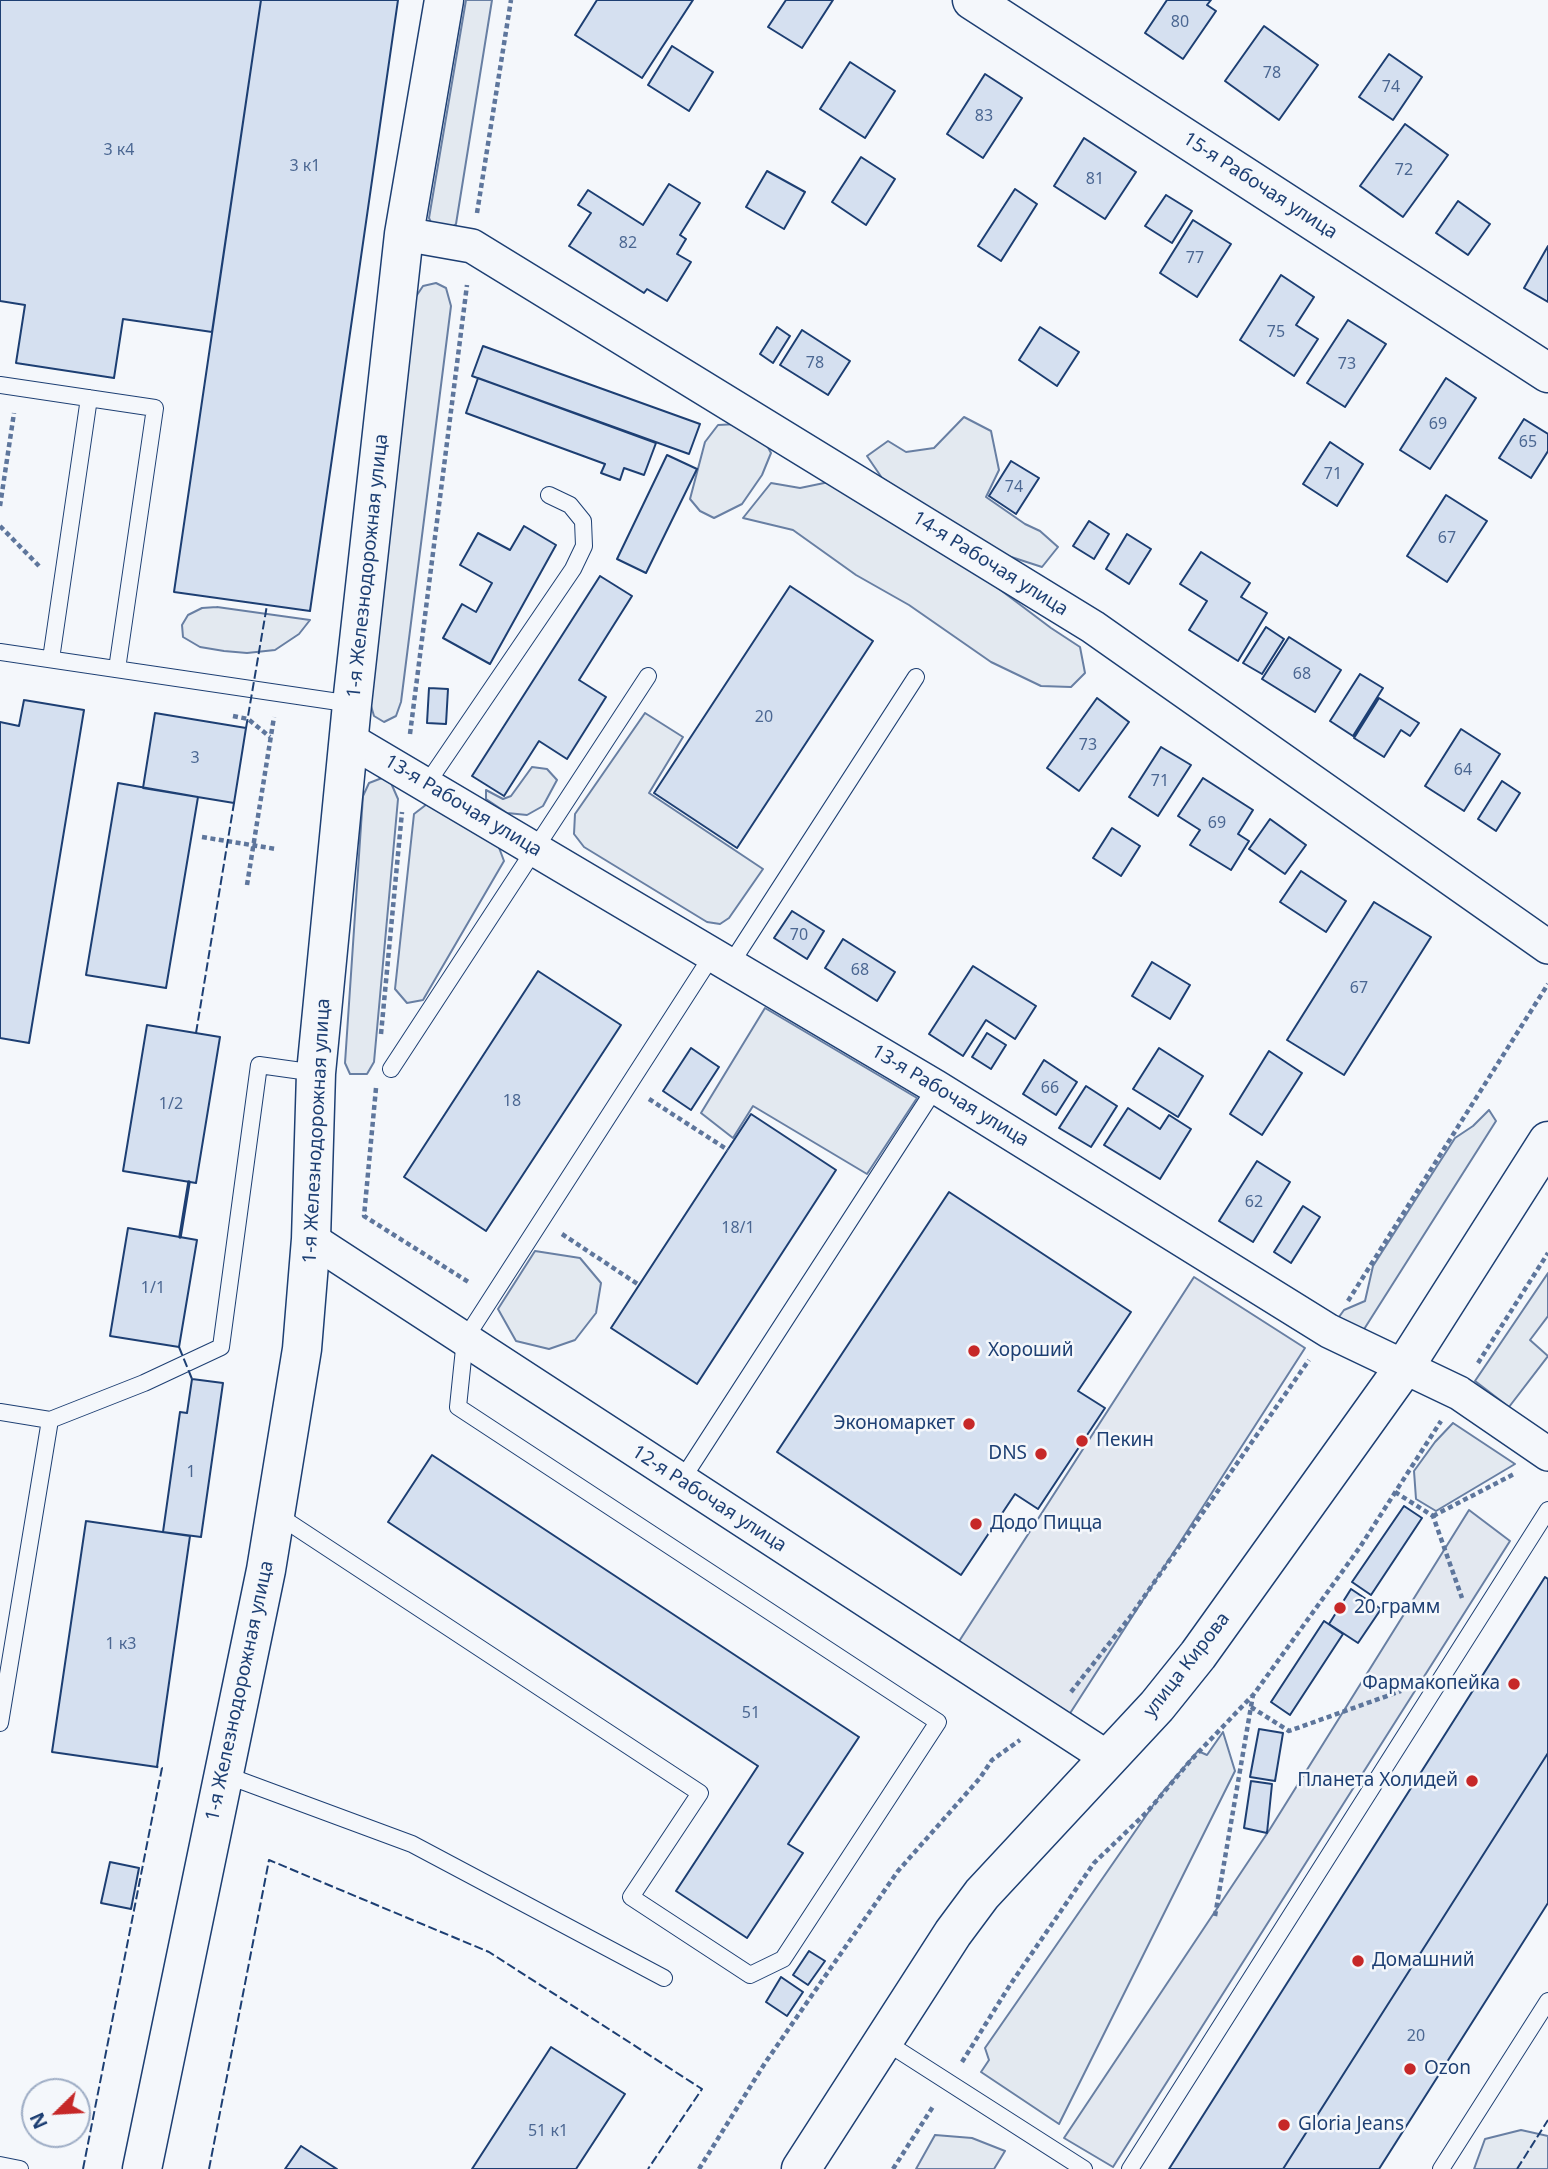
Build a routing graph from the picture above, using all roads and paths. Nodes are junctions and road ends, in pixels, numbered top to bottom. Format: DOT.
graph roads {
  1 [pos="443,0"];
  2 [pos="511,0"];
  3 [pos="972,0"];
  4 [pos="404,234"];
  5 [pos="472,246"];
  6 [pos="1548,373"];
  7 [pos="0,385"];
  8 [pos="17,387"];
  9 [pos="89,398"];
  10 [pos="549,495"];
  11 [pos="0,506"];
  12 [pos="0,526"];
  13 [pos="61,590"];
  14 [pos="0,652"];
  15 [pos="51,659"];
  16 [pos="117,669"];
  17 [pos="648,676"];
  18 [pos="916,677"];
  19 [pos="278,693"];
  20 [pos="222,715"];
  21 [pos="351,722"];
  22 [pos="271,737"];
  23 [pos="416,779"];
  24 [pos="202,837"];
  25 [pos="253,846"];
  26 [pos="276,849"];
  27 [pos="535,849"];
  28 [pos="247,886"];
  29 [pos="1548,947"];
  30 [pos="721,959"];
  31 [pos="1548,984"];
  32 [pos="381,1036"];
  33 [pos="316,1073"];
  34 [pos="384,1073"];
  35 [pos="628,1085"];
  36 [pos="936,1087"];
  37 [pos="1548,1141"];
  38 [pos="727,1150"];
  39 [pos="541,1220"];
  40 [pos="311,1239"];
  41 [pos="639,1285"];
  42 [pos="492,1297"];
  43 [pos="1329,1331"];
  44 [pos="464,1339"];
  45 [pos="1405,1366"];
  46 [pos="0,1412"];
  47 [pos="50,1420"];
  48 [pos="1536,1461"];
  49 [pos="681,1481"];
  50 [pos="1395,1492"];
  51 [pos="1548,1510"];
  52 [pos="275,1514"];
  53 [pos="1433,1516"];
  54 [pos="1360,1547"];
  55 [pos="1473,1629"];
  56 [pos="1442,1676"];
  57 [pos="1254,1694"];
  58 [pos="1251,1707"];
  59 [pos="1049,1720"];
  60 [pos="0,1723"];
  61 [pos="1108,1758"];
  62 [pos="223,1774"];
  63 [pos="1215,1916"];
  64 [pos="664,1978"];
  65 [pos="1548,2001"];
  66 [pos="884,2041"];
  67 [pos="950,2082"];
  68 [pos="0,2165"];
  69 [pos="20,2169"];
  70 [pos="142,2169"];
  71 [pos="699,2169"];
  72 [pos="801,2169"];
  73 [pos="893,2169"];
  74 [pos="1084,2169"];
  75 [pos="1130,2169"];
  76 [pos="1441,2169"];
  1 -- 4 [label="street, 1-я Железнодорожная улица"];
  2 -- 5 [label="path"];
  3 -- 6 [label="street, 15-я Рабочая улица"];
  4 -- 5 [label="street, 14-я Рабочая улица"];
  4 -- 21 [label="street, 1-я Железнодорожная улица"];
  5 -- 23 [label="path"];
  5 -- 29 [label="street, 14-я Рабочая улица"];
  7 -- 8 [label="lane"];
  8 -- 9 [label="lane"];
  8 -- 11 [label="path"];
  9 -- 13 [label="lane"];
  9 -- 16 [label="lane"];
  10 -- 23 [label="lane"];
  12 -- 13 [label="path"];
  13 -- 15 [label="lane"];
  14 -- 15 [label="lane"];
  15 -- 16 [label="lane"];
  16 -- 19 [label="lane"];
  17 -- 27 [label="lane"];
  18 -- 30 [label="lane"];
  19 -- 21 [label="lane"];
  19 -- 22 [label="path"];
  20 -- 22 [label="path"];
  21 -- 23 [label="street, 13-я Рабочая улица"];
  21 -- 33 [label="street, 1-я Железнодорожная улица"];
  22 -- 25 [label="path"];
  23 -- 27 [label="street, 13-я Рабочая улица"];
  23 -- 32 [label="path"];
  24 -- 25 [label="path"];
  25 -- 26 [label="path"];
  25 -- 28 [label="path"];
  27 -- 30 [label="street, 13-я Рабочая улица"];
  27 -- 34 [label="lane"];
  30 -- 35 [label="lane"];
  30 -- 36 [label="street, 13-я Рабочая улица"];
  31 -- 43 [label="path"];
  33 -- 40 [label="street, 1-я Железнодорожная улица"];
  33 -- 47 [label="lane"];
  34 -- 42 [label="path"];
  35 -- 38 [label="path"];
  35 -- 39 [label="lane"];
  36 -- 43 [label="street, 13-я Рабочая улица"];
  36 -- 49 [label="lane"];
  37 -- 45 [label="street, улица Кирова"];
  39 -- 41 [label="path"];
  39 -- 42 [label="lane"];
  40 -- 44 [label="street, 12-я Рабочая улица"];
  40 -- 52 [label="street, 1-я Железнодорожная улица"];
  42 -- 44 [label="lane"];
  43 -- 45 [label="street, 13-я Рабочая улица"];
  43 -- 59 [label="path"];
  44 -- 49 [label="street, 12-я Рабочая улица"];
  44 -- 52 [label="lane"];
  45 -- 48 [label="street, 13-я Рабочая улица"];
  45 -- 61 [label="street, улица Кирова"];
  46 -- 47 [label="lane"];
  47 -- 60 [label="lane"];
  48 -- 53 [label="path"];
  49 -- 59 [label="street, 12-я Рабочая улица"];
  50 -- 53 [label="path"];
  51 -- 55 [label="lane"];
  52 -- 62 [label="street, 1-я Железнодорожная улица"];
  53 -- 55 [label="path"];
  54 -- 57 [label="path"];
  55 -- 56 [label="lane"];
  56 -- 58 [label="path"];
  56 -- 75 [label="lane"];
  57 -- 58 [label="path"];
  57 -- 67 [label="path"];
  58 -- 63 [label="path"];
  59 -- 61 [label="street, 12-я Рабочая улица"];
  59 -- 71 [label="path"];
  61 -- 66 [label="street, улица Кирова"];
  62 -- 64 [label="lane"];
  62 -- 70 [label="street, 1-я Железнодорожная улица"];
  65 -- 76 [label="lane"];
  66 -- 67 [label="lane"];
  66 -- 72 [label="street, улица Кирова"];
  67 -- 73 [label="path"];
  67 -- 74 [label="lane"];
  68 -- 69 [label="lane"];
}
